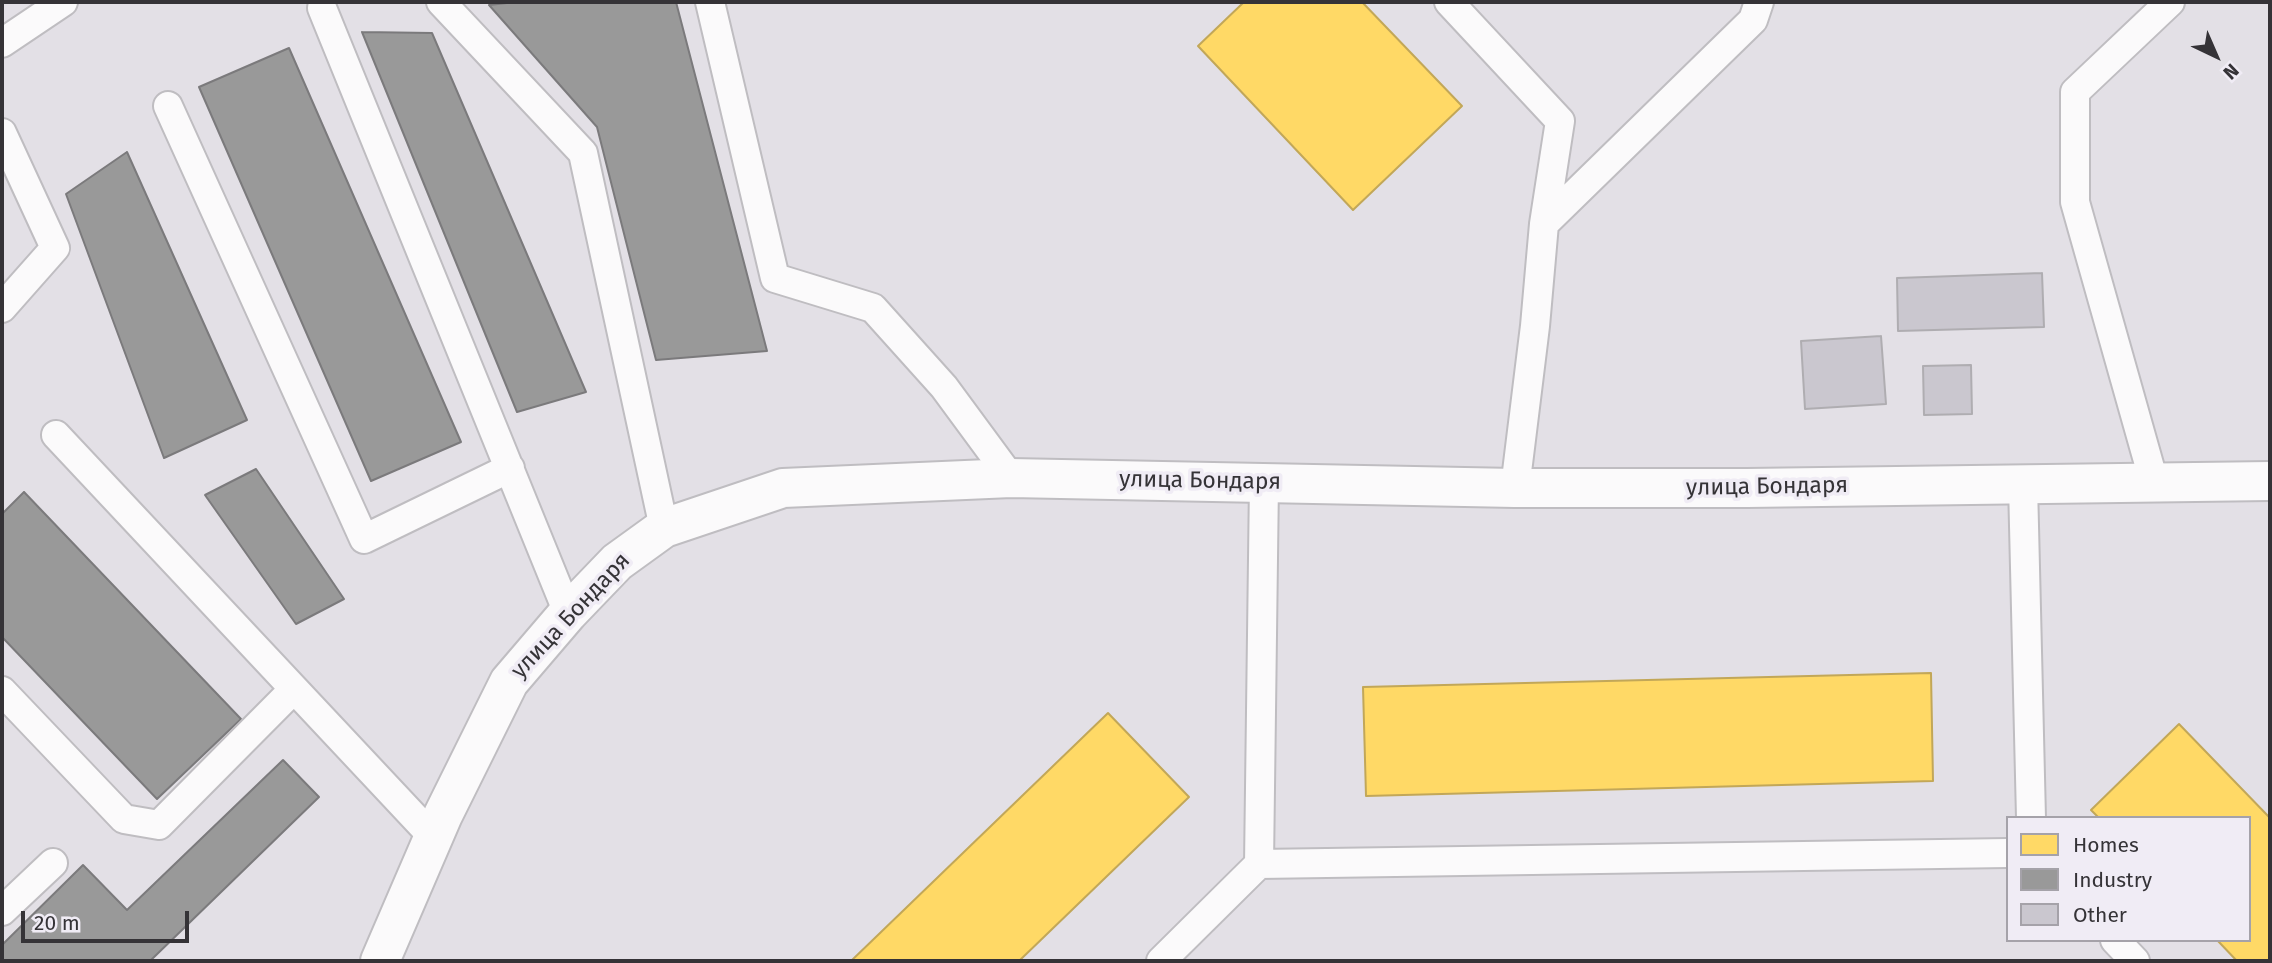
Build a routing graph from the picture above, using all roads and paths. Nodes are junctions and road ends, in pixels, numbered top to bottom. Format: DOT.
graph roads {
  1 [pos="63,2"];
  2 [pos="440,2"];
  3 [pos="710,2"];
  4 [pos="1449,2"];
  5 [pos="1759,2"];
  6 [pos="2170,2"];
  7 [pos="322,8"];
  8 [pos="2,43"];
  9 [pos="168,106"];
  10 [pos="2,133"];
  11 [pos="1544,224"];
  12 [pos="2,308"];
  13 [pos="56,435"];
  14 [pos="510,468"];
  15 [pos="1011,478"];
  16 [pos="2270,481"];
  17 [pos="1264,482"];
  18 [pos="2154,482"];
  19 [pos="2022,484"];
  20 [pos="1515,488"];
  21 [pos="664,528"];
  22 [pos="568,612"];
  23 [pos="294,689"];
  24 [pos="2,691"];
  25 [pos="2031,816"];
  26 [pos="434,838"];
  27 [pos="2006,853"];
  28 [pos="52,863"];
  29 [pos="1259,864"];
  30 [pos="2,911"];
  31 [pos="2117,942"];
  32 [pos="380,961"];
  33 [pos="1161,961"];
  34 [pos="2135,961"];
  1 -- 8 [label="lane"];
  2 -- 21 [label="lane"];
  3 -- 15 [label="lane"];
  4 -- 11 [label="lane"];
  5 -- 11 [label="lane"];
  6 -- 18 [label="lane"];
  7 -- 14 [label="lane"];
  9 -- 14 [label="lane"];
  10 -- 12 [label="lane"];
  11 -- 20 [label="lane"];
  13 -- 23 [label="lane"];
  14 -- 22 [label="lane"];
  15 -- 17 [label="street, улица Бондаря"];
  15 -- 21 [label="street, улица Бондаря"];
  16 -- 18 [label="street, улица Бондаря"];
  17 -- 20 [label="street, улица Бондаря"];
  17 -- 29 [label="lane"];
  18 -- 19 [label="street, улица Бондаря"];
  19 -- 20 [label="street, улица Бондаря"];
  19 -- 25 [label="lane"];
  21 -- 22 [label="street, улица Бондаря"];
  22 -- 26 [label="street, улица Бондаря"];
  23 -- 24 [label="lane"];
  23 -- 26 [label="lane"];
  26 -- 32 [label="street, улица Бондаря"];
  27 -- 29 [label="lane"];
  28 -- 30 [label="lane"];
  29 -- 33 [label="lane"];
  31 -- 34 [label="lane"];
}
